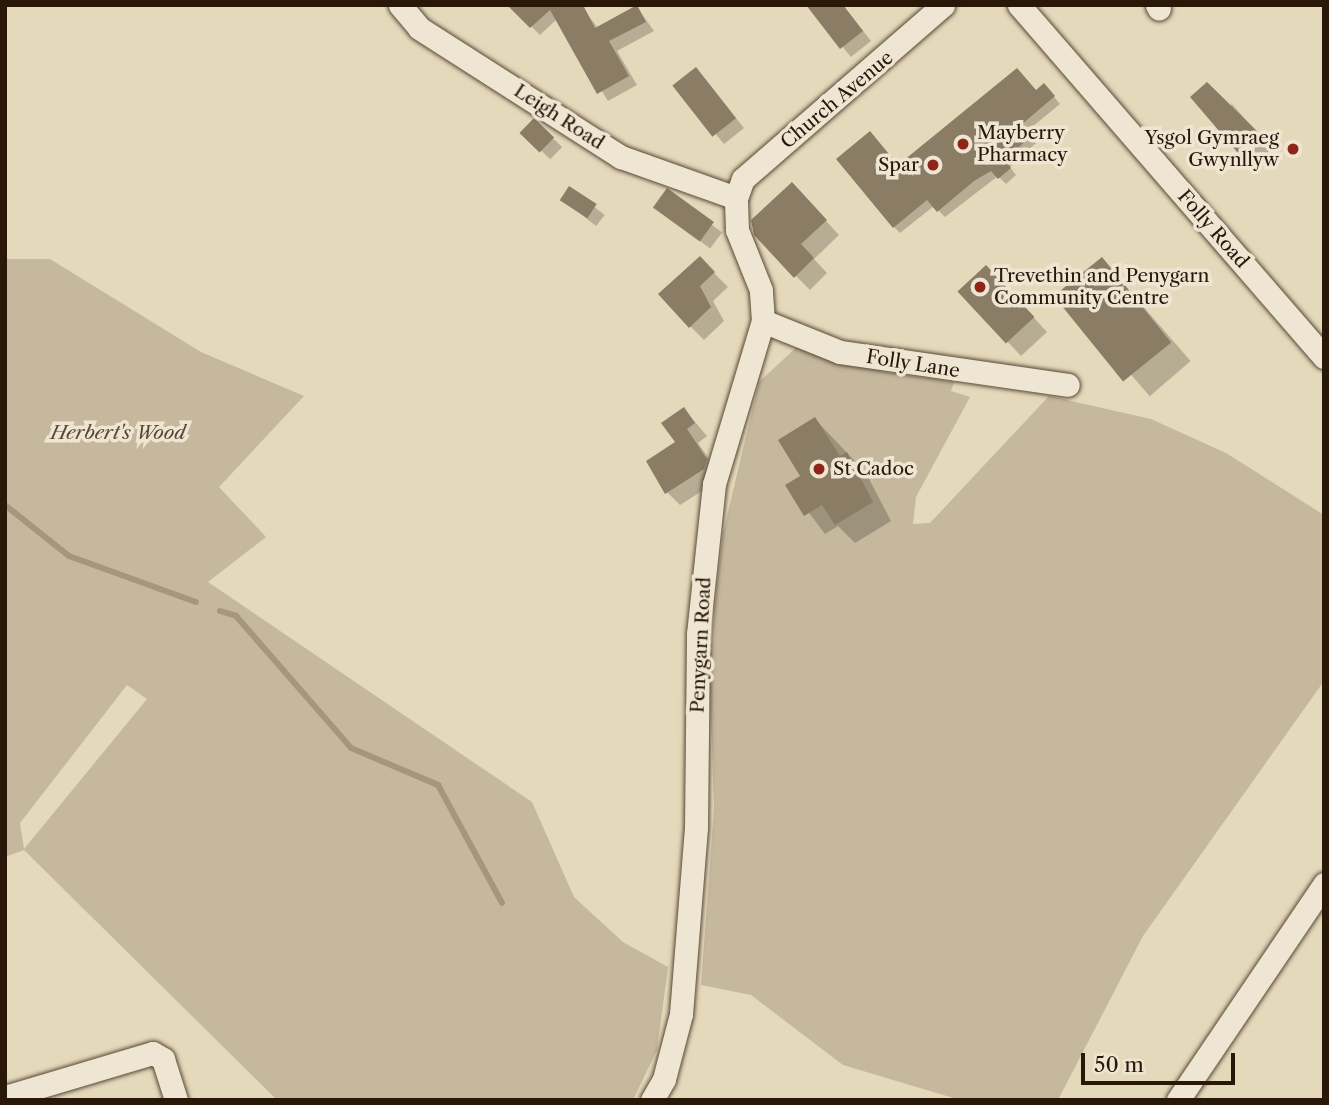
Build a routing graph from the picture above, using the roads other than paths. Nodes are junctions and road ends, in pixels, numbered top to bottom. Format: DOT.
graph roads {
  1 [pos="400,5"];
  2 [pos="943,5"];
  3 [pos="1019,5"];
  4 [pos="736,198"];
  5 [pos="763,321"];
  6 [pos="1324,357"];
  7 [pos="1068,385"];
  8 [pos="1324,884"];
  9 [pos="5,1097"];
  10 [pos="176,1100"];
  11 [pos="652,1100"];
  12 [pos="1178,1100"];
  1 -- 4 [label="street, Leigh Road"];
  2 -- 4 [label="street, Church Avenue"];
  3 -- 6 [label="street, Folly Road"];
  4 -- 5 [label="street, Penygarn Road"];
  5 -- 7 [label="street, Folly Lane"];
  5 -- 11 [label="street, Penygarn Road"];
  8 -- 12 [label="street"];
  9 -- 10 [label="street"];
}
